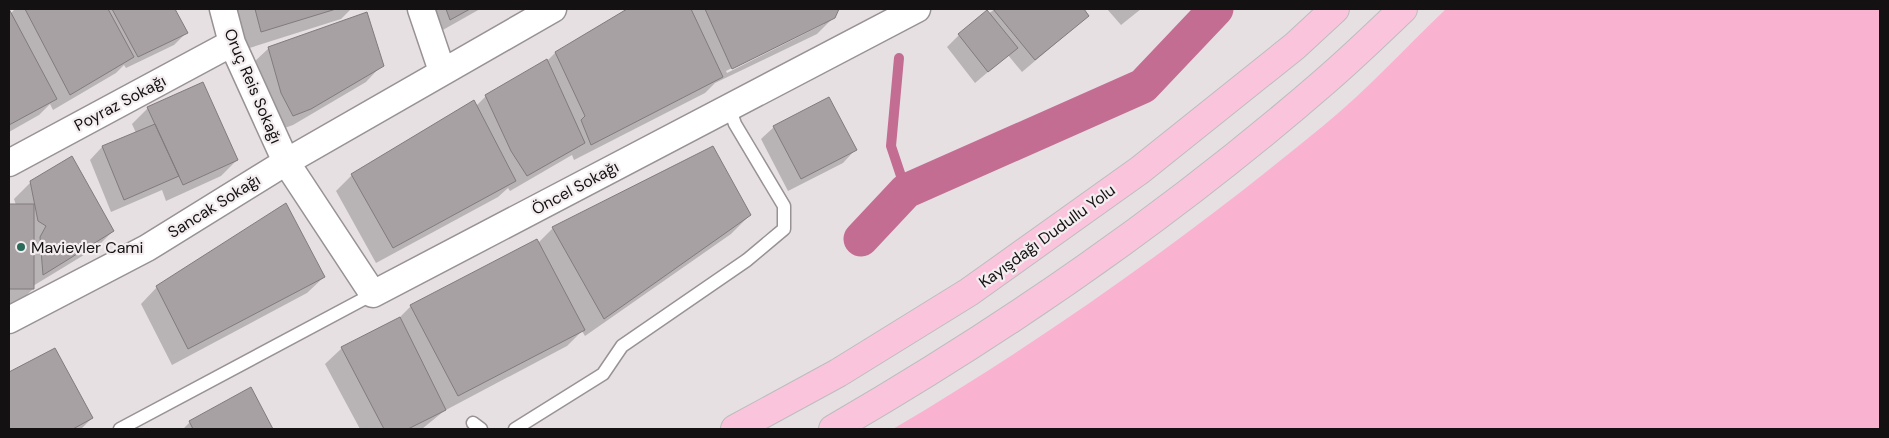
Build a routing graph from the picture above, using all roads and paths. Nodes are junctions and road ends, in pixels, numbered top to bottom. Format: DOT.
graph roads {
  1 [pos="223,9"];
  2 [pos="421,9"];
  3 [pos="553,9"];
  4 [pos="917,9"];
  5 [pos="1334,9"];
  6 [pos="1403,9"];
  7 [pos="886,17"];
  8 [pos="232,44"];
  9 [pos="442,71"];
  10 [pos="729,106"];
  11 [pos="286,162"];
  12 [pos="9,163"];
  13 [pos="373,294"];
  14 [pos="9,320"];
  15 [pos="120,429"];
  16 [pos="515,429"];
  17 [pos="735,429"];
  18 [pos="834,429"];
  1 -- 8 [label="street, Oruç Reis Sokağı"];
  2 -- 9 [label="street"];
  3 -- 9 [label="street, Sancak Sokağı"];
  4 -- 7 [label="street, Öncel Sokağı"];
  5 -- 17 [label="main road, Kayışdağı Dudullu Yolu"];
  6 -- 18 [label="main road"];
  7 -- 10 [label="street, Öncel Sokağı"];
  8 -- 11 [label="street, Oruç Reis Sokağı"];
  8 -- 12 [label="street, Poyraz Sokağı"];
  9 -- 11 [label="street, Sancak Sokağı"];
  10 -- 13 [label="street, Öncel Sokağı"];
  10 -- 16 [label="lane"];
  11 -- 13 [label="street"];
  11 -- 14 [label="street, Sancak Sokağı"];
  13 -- 15 [label="lane"];
}
